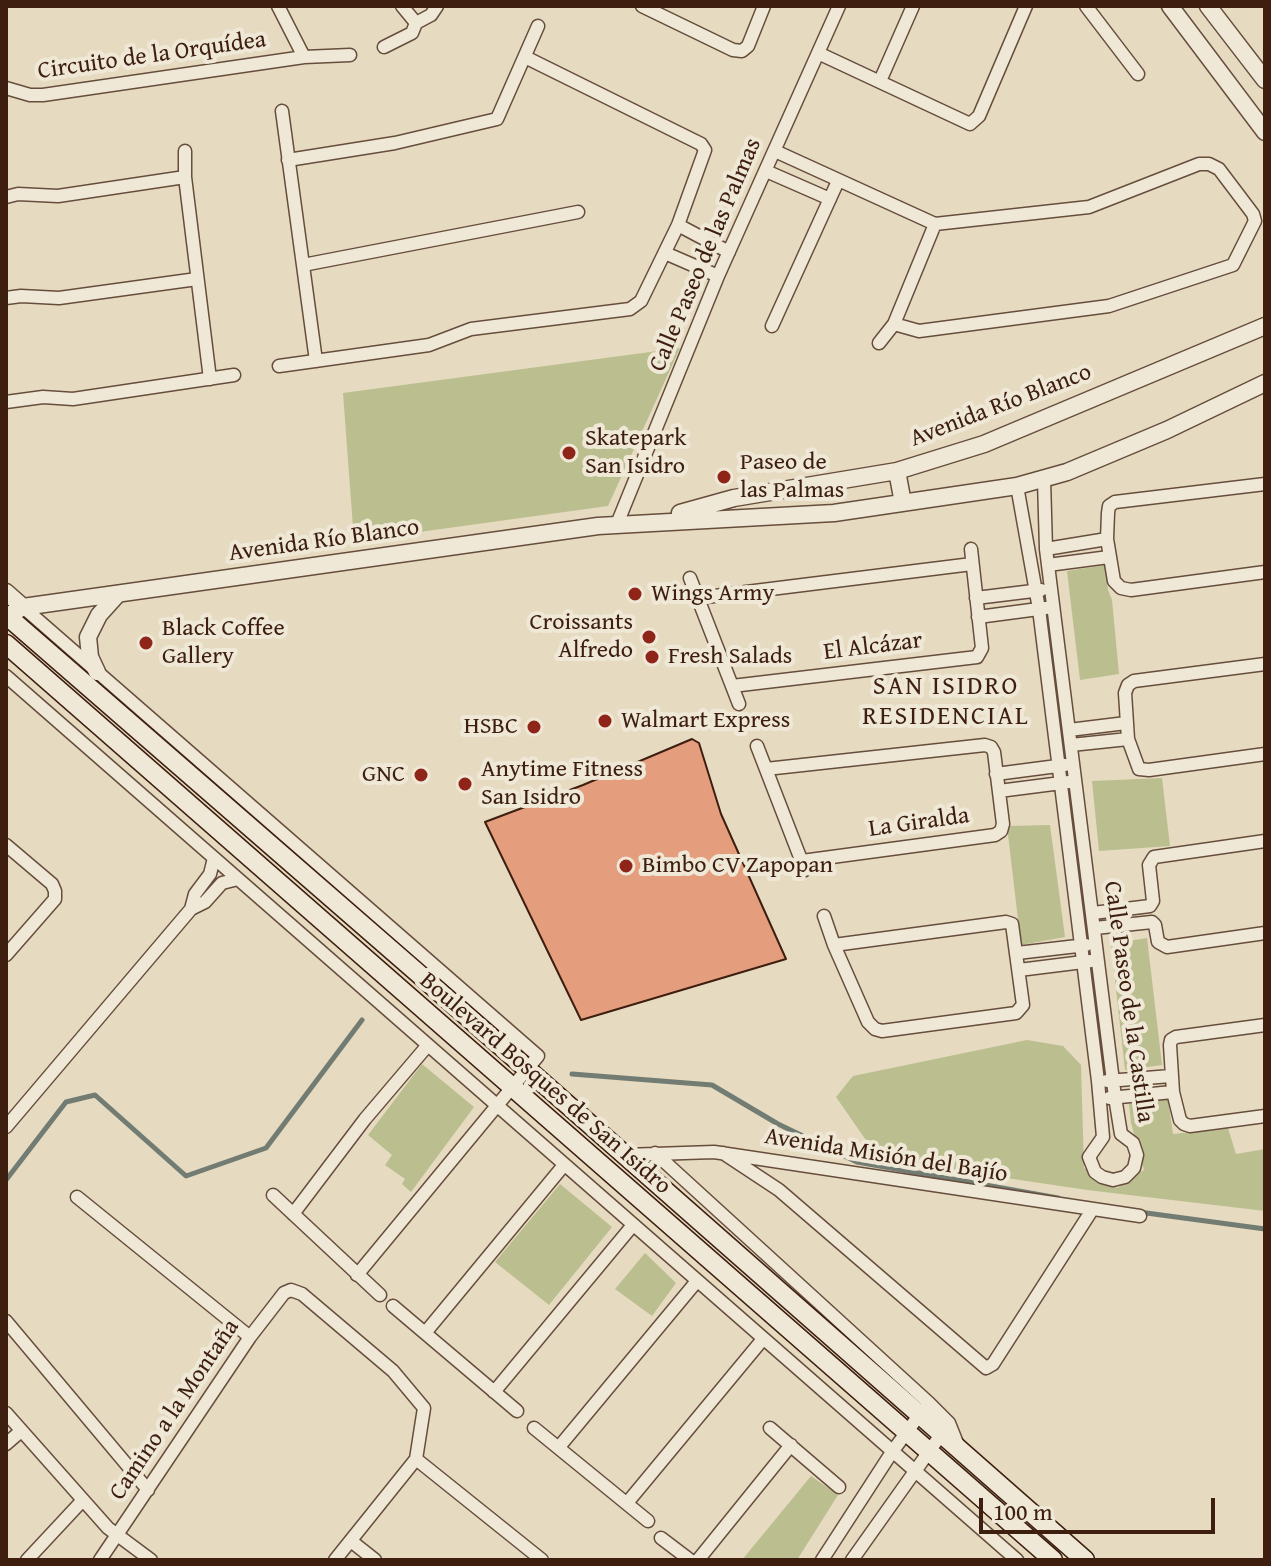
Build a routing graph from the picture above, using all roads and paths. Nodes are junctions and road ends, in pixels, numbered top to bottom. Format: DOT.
graph roads {
  1 [pos="278,6"];
  2 [pos="402,6"];
  3 [pos="437,6"];
  4 [pos="764,6"];
  5 [pos="839,6"];
  6 [pos="913,6"];
  7 [pos="1026,6"];
  8 [pos="1086,6"];
  9 [pos="1170,6"];
  10 [pos="1208,6"];
  11 [pos="648,7"];
  12 [pos="416,23"];
  13 [pos="538,26"];
  14 [pos="384,47"];
  15 [pos="818,53"];
  16 [pos="350,55"];
  17 [pos="304,57"];
  18 [pos="525,57"];
  19 [pos="1138,74"];
  20 [pos="1265,80"];
  21 [pos="880,81"];
  22 [pos="6,88"];
  23 [pos="282,111"];
  24 [pos="1265,132"];
  25 [pos="185,151"];
  26 [pos="775,151"];
  27 [pos="288,160"];
  28 [pos="766,171"];
  29 [pos="185,177"];
  30 [pos="838,181"];
  31 [pos="6,197"];
  32 [pos="830,199"];
  33 [pos="578,212"];
  34 [pos="935,224"];
  35 [pos="678,225"];
  36 [pos="729,252"];
  37 [pos="665,253"];
  38 [pos="303,265"];
  39 [pos="718,276"];
  40 [pos="197,279"];
  41 [pos="6,298"];
  42 [pos="894,324"];
  43 [pos="772,326"];
  44 [pos="1265,326"];
  45 [pos="879,343"];
  46 [pos="316,361"];
  47 [pos="279,366"];
  48 [pos="234,375"];
  49 [pos="210,379"];
  50 [pos="1265,383"];
  51 [pos="6,402"];
  52 [pos="897,471"];
  53 [pos="1044,480"];
  54 [pos="1265,484"];
  55 [pos="1017,486"];
  56 [pos="903,503"];
  57 [pos="651,521"];
  58 [pos="617,524"];
  59 [pos="1107,539"];
  60 [pos="971,549"];
  61 [pos="1046,549"];
  62 [pos="1109,557"];
  63 [pos="972,564"];
  64 [pos="1048,565"];
  65 [pos="1265,572"];
  66 [pos="690,578"];
  67 [pos="1035,590"];
  68 [pos="1051,590"];
  69 [pos="6,592"];
  70 [pos="117,595"];
  71 [pos="698,598"];
  72 [pos="976,598"];
  73 [pos="1054,607"];
  74 [pos="1039,609"];
  75 [pos="11,614"];
  76 [pos="978,617"];
  77 [pos="6,644"];
  78 [pos="1265,664"];
  79 [pos="97,672"];
  80 [pos="6,676"];
  81 [pos="732,686"];
  82 [pos="739,704"];
  83 [pos="1126,723"];
  84 [pos="1069,730"];
  85 [pos="1128,739"];
  86 [pos="1071,745"];
  87 [pos="757,746"];
  88 [pos="1265,754"];
  89 [pos="1059,765"];
  90 [pos="1074,765"];
  91 [pos="766,769"];
  92 [pos="996,774"];
  93 [pos="1076,781"];
  94 [pos="1062,783"];
  95 [pos="999,791"];
  96 [pos="1265,841"];
  97 [pos="6,845"];
  98 [pos="214,858"];
  99 [pos="238,879"];
  100 [pos="191,909"];
  101 [pos="1093,913"];
  102 [pos="824,916"];
  103 [pos="1095,928"];
  104 [pos="1265,933"];
  105 [pos="1097,944"];
  106 [pos="834,945"];
  107 [pos="1081,945"];
  108 [pos="1017,953"];
  109 [pos="6,955"];
  110 [pos="1099,960"];
  111 [pos="1084,961"];
  112 [pos="426,968"];
  113 [pos="1019,970"];
  114 [pos="401,989"];
  115 [pos="383,1006"];
  116 [pos="1265,1025"];
  117 [pos="428,1045"];
  118 [pos="532,1063"];
  119 [pos="1171,1076"];
  120 [pos="1098,1081"];
  121 [pos="1114,1081"];
  122 [pos="513,1087"];
  123 [pos="1173,1092"];
  124 [pos="1115,1097"];
  125 [pos="1100,1098"];
  126 [pos="498,1107"];
  127 [pos="1265,1116"];
  128 [pos="6,1127"];
  129 [pos="655,1153"];
  130 [pos="723,1153"];
  131 [pos="625,1155"];
  132 [pos="564,1165"];
  133 [pos="273,1195"];
  134 [pos="77,1197"];
  135 [pos="1092,1210"];
  136 [pos="293,1214"];
  137 [pos="1140,1216"];
  138 [pos="633,1225"];
  139 [pos="357,1275"];
  140 [pos="697,1281"];
  141 [pos="380,1295"];
  142 [pos="393,1306"];
  143 [pos="6,1321"];
  144 [pos="425,1333"];
  145 [pos="250,1337"];
  146 [pos="763,1339"];
  147 [pos="494,1392"];
  148 [pos="924,1409"];
  149 [pos="517,1411"];
  150 [pos="6,1413"];
  151 [pos="534,1428"];
  152 [pos="770,1428"];
  153 [pos="945,1429"];
  154 [pos="21,1431"];
  155 [pos="907,1432"];
  156 [pos="6,1444"];
  157 [pos="791,1445"];
  158 [pos="559,1447"];
  159 [pos="929,1451"];
  160 [pos="892,1452"];
  161 [pos="416,1459"];
  162 [pos="915,1471"];
  163 [pos="839,1487"];
  164 [pos="148,1490"];
  165 [pos="82,1501"];
  166 [pos="627,1503"];
  167 [pos="648,1521"];
  168 [pos="116,1536"];
  169 [pos="661,1538"];
  170 [pos="351,1541"];
  171 [pos="27,1560"];
  172 [pos="100,1560"];
  173 [pos="151,1560"];
  174 [pos="335,1560"];
  175 [pos="375,1560"];
  176 [pos="542,1560"];
  177 [pos="690,1560"];
  178 [pos="698,1560"];
  179 [pos="822,1560"];
  180 [pos="852,1560"];
  181 [pos="1017,1560"];
  182 [pos="1053,1560"];
  183 [pos="1085,1560"];
  1 -- 17 [label="street, Circuito de la Orquídea"];
  2 -- 12 [label="street"];
  3 -- 12 [label="street"];
  4 -- 11 [label="street"];
  5 -- 15 [label="street, Calle Paseo de las Palmas"];
  6 -- 21 [label="street"];
  7 -- 21 [label="street"];
  8 -- 19 [label="street"];
  9 -- 24 [label="street"];
  10 -- 20 [label="street"];
  12 -- 14 [label="street"];
  13 -- 18 [label="street"];
  15 -- 21 [label="street"];
  15 -- 26 [label="street, Calle Paseo de las Palmas"];
  16 -- 17 [label="street, Circuito de la Orquídea"];
  17 -- 22 [label="street, Circuito de la Orquídea"];
  18 -- 27 [label="street"];
  18 -- 35 [label="street"];
  23 -- 27 [label="street"];
  25 -- 29 [label="street"];
  26 -- 28 [label="street, Calle Paseo de las Palmas"];
  26 -- 30 [label="street"];
  27 -- 38 [label="street"];
  28 -- 32 [label="street"];
  28 -- 36 [label="street, Calle Paseo de las Palmas"];
  29 -- 31 [label="street"];
  29 -- 40 [label="street"];
  30 -- 32 [label="street"];
  30 -- 34 [label="street"];
  32 -- 43 [label="street"];
  33 -- 38 [label="street"];
  34 -- 42 [label="street"];
  34 -- 42 [label="street"];
  35 -- 36 [label="street"];
  35 -- 37 [label="street"];
  36 -- 39 [label="street, Calle Paseo de las Palmas"];
  37 -- 39 [label="street"];
  37 -- 46 [label="street"];
  38 -- 46 [label="street"];
  39 -- 58 [label="street, Calle Paseo de las Palmas"];
  40 -- 41 [label="street"];
  40 -- 49 [label="street"];
  42 -- 45 [label="street"];
  44 -- 52 [label="street, Avenida Río Blanco"];
  46 -- 47 [label="street"];
  48 -- 49 [label="street"];
  49 -- 51 [label="street"];
  50 -- 53 [label="street, Avenida Río Blanco"];
  52 -- 56 [label="street"];
  52 -- 57 [label="street, Avenida Río Blanco"];
  53 -- 55 [label="street, Avenida Río Blanco"];
  53 -- 61 [label="street, Calle Paseo de la Castilla"];
  54 -- 59 [label="street"];
  55 -- 56 [label="street, Avenida Río Blanco"];
  55 -- 67 [label="street, Calle Paseo de la Castilla"];
  56 -- 57 [label="street, Avenida Río Blanco"];
  57 -- 58 [label="street, Avenida Río Blanco"];
  58 -- 70 [label="street, Avenida Río Blanco"];
  59 -- 61 [label="street"];
  59 -- 62 [label="street"];
  60 -- 63 [label="street, El Alcázar"];
  61 -- 64 [label="street, Calle Paseo de la Castilla"];
  62 -- 64 [label="street"];
  62 -- 65 [label="street"];
  63 -- 71 [label="street"];
  63 -- 72 [label="street, El Alcázar"];
  64 -- 68 [label="street, Calle Paseo de la Castilla"];
  66 -- 71 [label="street"];
  67 -- 68 [label="street"];
  67 -- 72 [label="street"];
  67 -- 74 [label="street, Calle Paseo de la Castilla"];
  68 -- 73 [label="street, Calle Paseo de la Castilla"];
  69 -- 75 [label="street, Boulevard Bosques de San Isidro"];
  70 -- 75 [label="street, Avenida Río Blanco"];
  70 -- 79 [label="street"];
  71 -- 81 [label="street"];
  72 -- 76 [label="street, El Alcázar"];
  73 -- 74 [label="street"];
  73 -- 84 [label="street, Calle Paseo de la Castilla"];
  74 -- 76 [label="street"];
  74 -- 89 [label="street, Calle Paseo de la Castilla"];
  75 -- 79 [label="street, Boulevard Bosques de San Isidro"];
  75 -- 112 [label="main road, Boulevard Bosques de San Isidro"];
  76 -- 81 [label="street, El Alcázar"];
  77 -- 114 [label="main road, Boulevard Bosques de San Isidro"];
  78 -- 83 [label="street"];
  79 -- 112 [label="street, Boulevard Bosques de San Isidro"];
  80 -- 98 [label="street, Boulevard Bosques de San Isidro"];
  81 -- 82 [label="street"];
  83 -- 84 [label="street"];
  83 -- 85 [label="street"];
  84 -- 86 [label="street, Calle Paseo de la Castilla"];
  85 -- 86 [label="street"];
  85 -- 88 [label="street"];
  86 -- 90 [label="street, Calle Paseo de la Castilla"];
  87 -- 91 [label="street, La Giralda"];
  89 -- 90 [label="street"];
  89 -- 92 [label="street"];
  89 -- 94 [label="street, Calle Paseo de la Castilla"];
  90 -- 93 [label="street, Calle Paseo de la Castilla"];
  91 -- 92 [label="street, La Giralda"];
  91 -- 95 [label="street, La Giralda"];
  92 -- 95 [label="street, La Giralda"];
  93 -- 94 [label="street, La Giralda"];
  93 -- 101 [label="street, Calle Paseo de la Castilla"];
  94 -- 95 [label="street, La Giralda"];
  94 -- 107 [label="street, Calle Paseo de la Castilla"];
  96 -- 101 [label="street"];
  97 -- 109 [label="street"];
  98 -- 99 [label="street, Boulevard Bosques de San Isidro"];
  98 -- 100 [label="street"];
  99 -- 100 [label="street"];
  99 -- 115 [label="street, Boulevard Bosques de San Isidro"];
  100 -- 128 [label="street"];
  101 -- 103 [label="street, Calle Paseo de la Castilla"];
  102 -- 106 [label="street"];
  103 -- 104 [label="street"];
  103 -- 105 [label="street, Calle Paseo de la Castilla"];
  105 -- 107 [label="street"];
  105 -- 110 [label="street, Calle Paseo de la Castilla"];
  106 -- 108 [label="street"];
  106 -- 113 [label="street"];
  107 -- 108 [label="street"];
  107 -- 111 [label="street, Calle Paseo de la Castilla"];
  108 -- 113 [label="street"];
  110 -- 111 [label="street"];
  110 -- 121 [label="street, Calle Paseo de la Castilla"];
  111 -- 113 [label="street"];
  111 -- 120 [label="street, Calle Paseo de la Castilla"];
  112 -- 114 [label="street"];
  112 -- 118 [label="main road, Boulevard Bosques de San Isidro"];
  114 -- 115 [label="street"];
  114 -- 122 [label="main road, Boulevard Bosques de San Isidro"];
  115 -- 117 [label="street, Boulevard Bosques de San Isidro"];
  116 -- 119 [label="street"];
  117 -- 126 [label="street, Boulevard Bosques de San Isidro"];
  117 -- 136 [label="street"];
  118 -- 122 [label="street"];
  118 -- 131 [label="main road, Boulevard Bosques de San Isidro"];
  119 -- 121 [label="street"];
  119 -- 123 [label="street"];
  120 -- 121 [label="street"];
  120 -- 125 [label="street, Calle Paseo de la Castilla"];
  121 -- 124 [label="street, Calle Paseo de la Castilla"];
  122 -- 126 [label="street"];
  122 -- 155 [label="main road, Boulevard Bosques de San Isidro"];
  123 -- 124 [label="street"];
  123 -- 127 [label="street"];
  124 -- 125 [label="street"];
  124 -- 125 [label="street, Calle Paseo de la Castilla"];
  126 -- 132 [label="street, Boulevard Bosques de San Isidro"];
  126 -- 139 [label="street"];
  129 -- 130 [label="street, Avenida Misión del Bajío"];
  129 -- 131 [label="street, Avenida Misión del Bajío"];
  129 -- 148 [label="street, Boulevard Bosques de San Isidro"];
  130 -- 135 [label="street, Avenida Misión del Bajío"];
  130 -- 135 [label="street"];
  131 -- 148 [label="main road, Boulevard Bosques de San Isidro"];
  132 -- 138 [label="street, Boulevard Bosques de San Isidro"];
  132 -- 144 [label="street"];
  133 -- 136 [label="street"];
  134 -- 145 [label="street"];
  135 -- 137 [label="street, Avenida Misión del Bajío"];
  136 -- 139 [label="street"];
  138 -- 140 [label="street, Boulevard Bosques de San Isidro"];
  138 -- 147 [label="street"];
  139 -- 141 [label="street"];
  140 -- 146 [label="street, Boulevard Bosques de San Isidro"];
  140 -- 158 [label="street"];
  142 -- 144 [label="street"];
  143 -- 164 [label="street"];
  144 -- 147 [label="street"];
  145 -- 161 [label="street, Camino a la Montaña"];
  145 -- 164 [label="street, Camino a la Montaña"];
  146 -- 160 [label="street, Boulevard Bosques de San Isidro"];
  146 -- 166 [label="street"];
  147 -- 149 [label="street"];
  148 -- 153 [label="main road, Boulevard Bosques de San Isidro"];
  148 -- 155 [label="street"];
  150 -- 154 [label="street"];
  151 -- 158 [label="street"];
  152 -- 157 [label="street"];
  153 -- 159 [label="street"];
  153 -- 183 [label="main road, Boulevard Bosques de San Isidro"];
  154 -- 156 [label="street"];
  154 -- 165 [label="street"];
  155 -- 159 [label="main road, Boulevard Bosques de San Isidro"];
  155 -- 160 [label="street"];
  157 -- 163 [label="street"];
  157 -- 178 [label="street"];
  158 -- 166 [label="street"];
  159 -- 162 [label="street"];
  159 -- 182 [label="main road, Boulevard Bosques de San Isidro"];
  160 -- 162 [label="street, Boulevard Bosques de San Isidro"];
  160 -- 179 [label="street"];
  161 -- 170 [label="street"];
  161 -- 176 [label="street"];
  162 -- 180 [label="street"];
  162 -- 181 [label="street, Boulevard Bosques de San Isidro"];
  164 -- 168 [label="street, Camino a la Montaña"];
  165 -- 168 [label="street"];
  165 -- 171 [label="street"];
  166 -- 167 [label="street"];
  168 -- 172 [label="street, Camino a la Montaña"];
  168 -- 173 [label="street"];
  169 -- 177 [label="street"];
  170 -- 174 [label="street"];
  170 -- 175 [label="street"];
}
